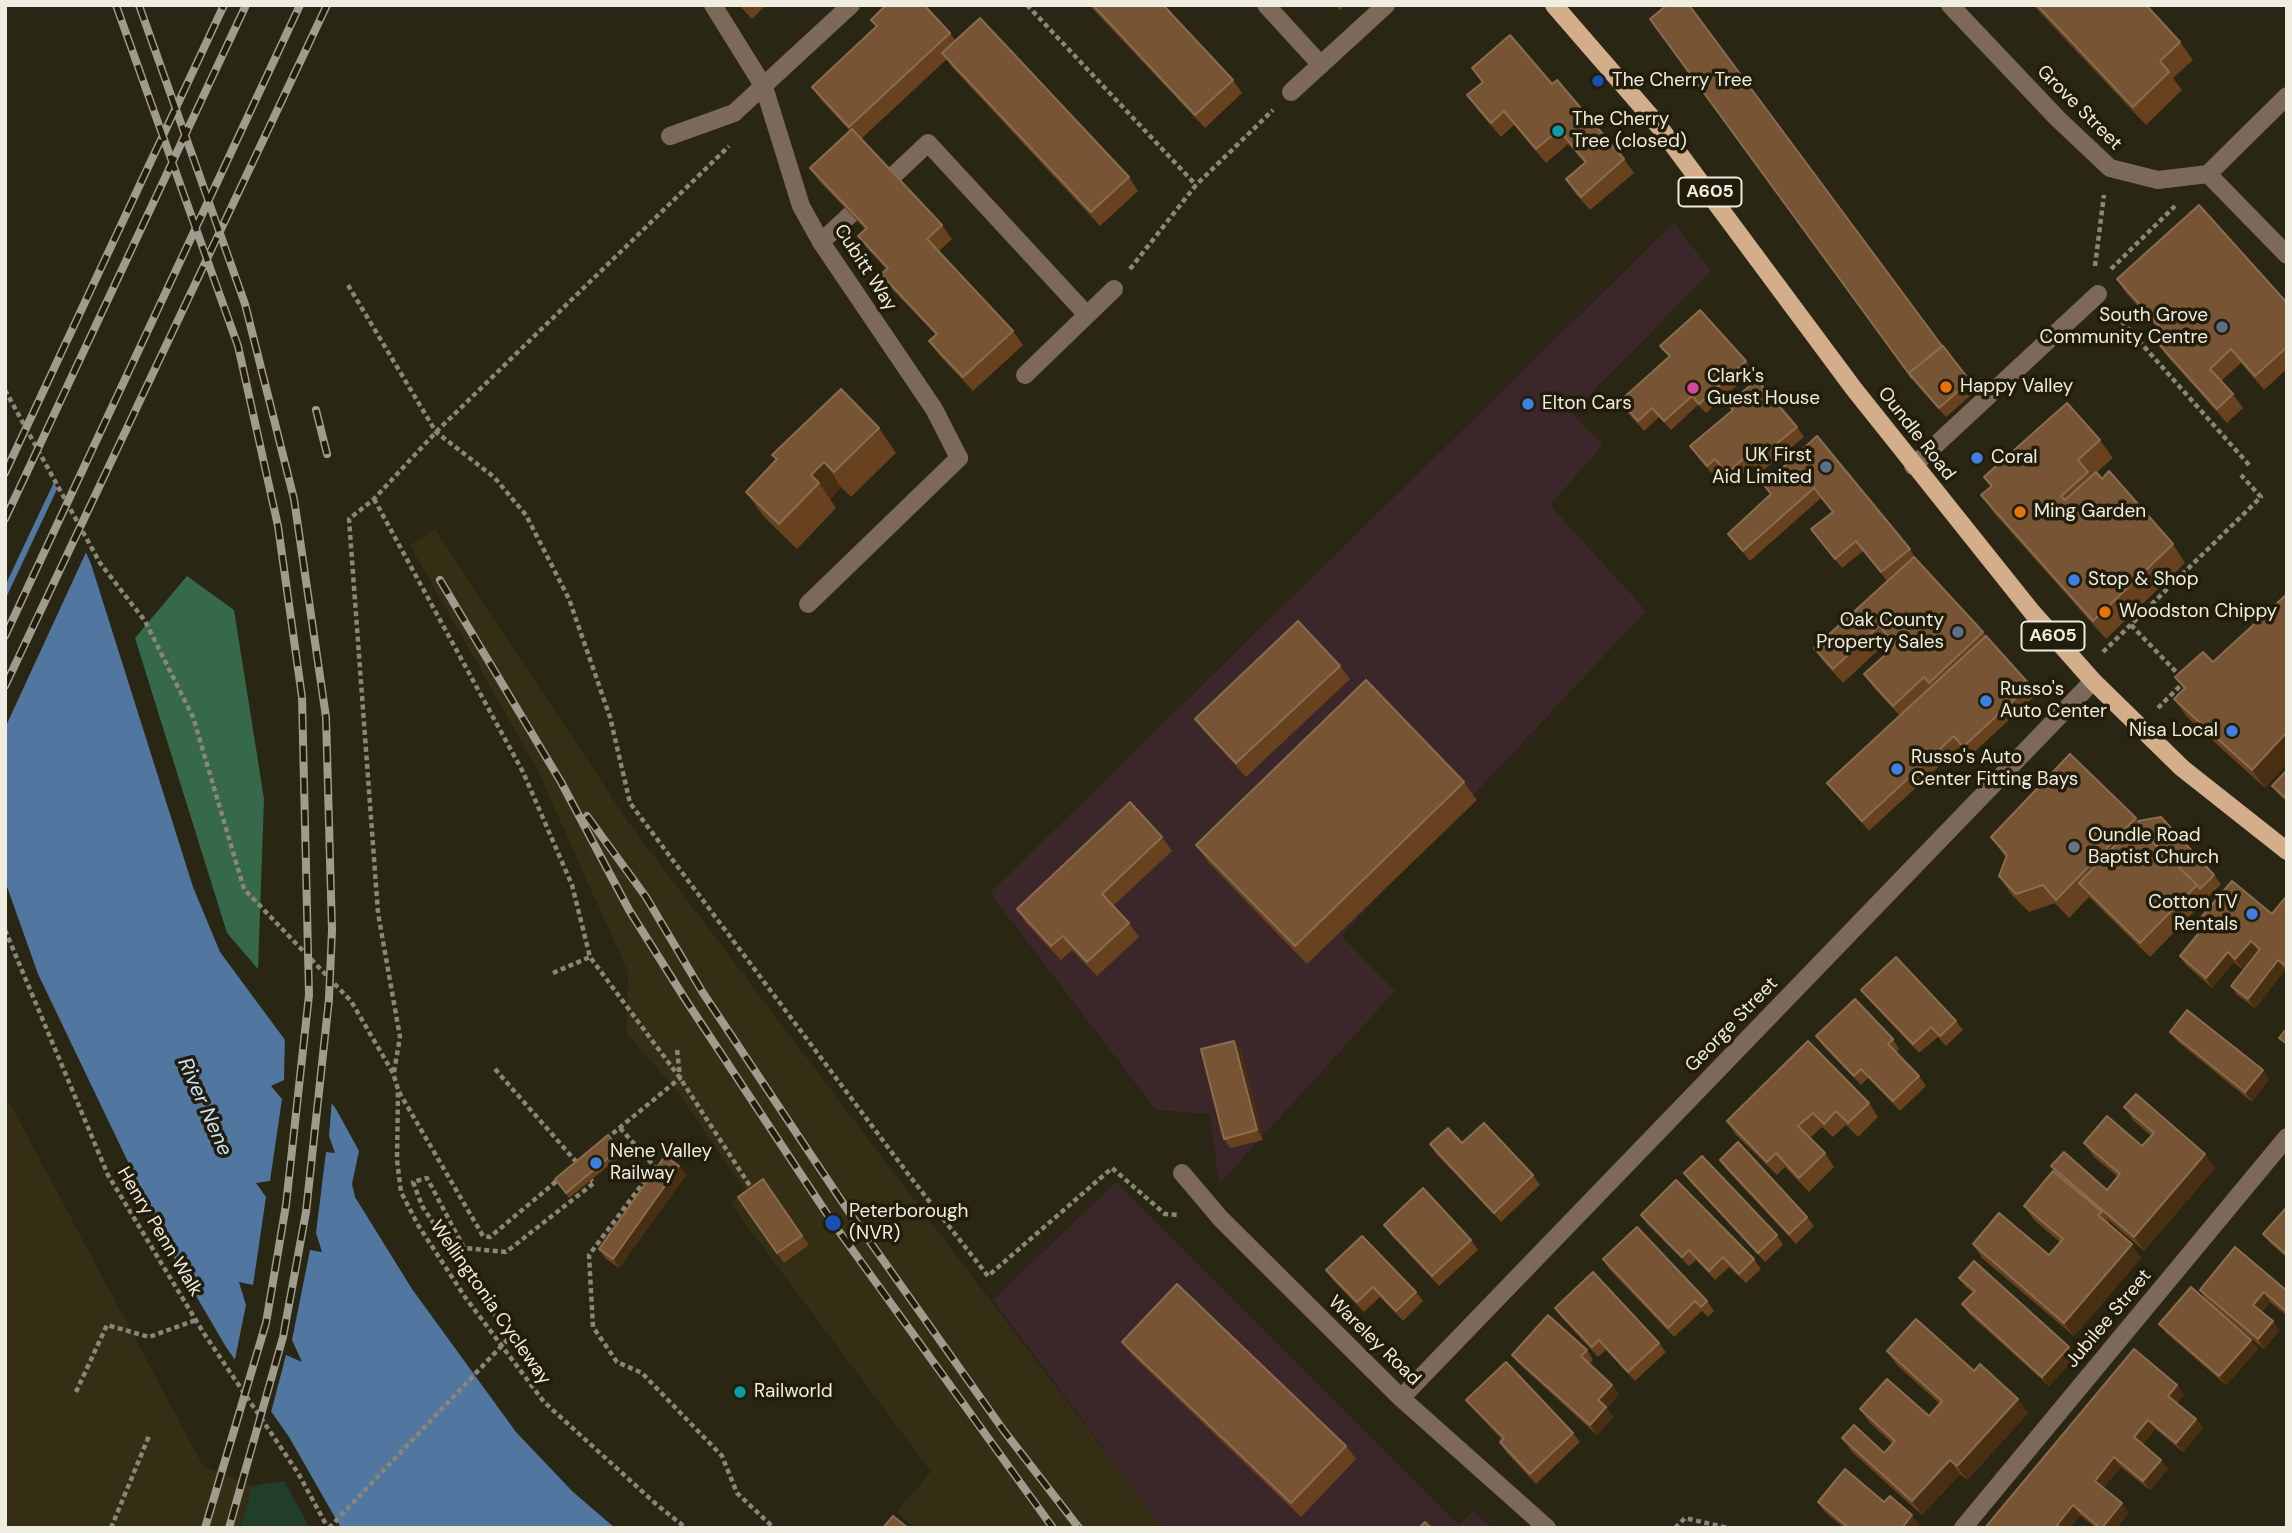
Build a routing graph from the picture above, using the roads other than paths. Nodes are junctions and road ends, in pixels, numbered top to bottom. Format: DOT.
graph roads {
  1 [pos="712,5"];
  2 [pos="851,5"];
  3 [pos="1266,5"];
  4 [pos="1386,5"];
  5 [pos="1554,5"];
  6 [pos="1950,5"];
  7 [pos="1321,65"];
  8 [pos="764,87"];
  9 [pos="1291,92"];
  10 [pos="2287,96"];
  11 [pos="670,136"];
  12 [pos="2207,174"];
  13 [pos="893,176"];
  14 [pos="850,215"];
  15 [pos="821,242"];
  16 [pos="2287,255"];
  17 [pos="1114,289"];
  18 [pos="2095,291"];
  19 [pos="1087,315"];
  20 [pos="1025,374"];
  21 [pos="1913,466"];
  22 [pos="808,604"];
  23 [pos="2088,676"];
  24 [pos="2287,851"];
  25 [pos="2287,1137"];
  26 [pos="1182,1173"];
  27 [pos="1401,1398"];
  28 [pos="1547,1528"];
  29 [pos="1963,1528"];
  1 -- 8 [label="street, Cubitt Way"];
  2 -- 8 [label="street"];
  3 -- 7 [label="street"];
  4 -- 7 [label="street"];
  5 -- 21 [label="main road, Oundle Road / A605"];
  6 -- 12 [label="street, Grove Street"];
  7 -- 9 [label="street"];
  8 -- 11 [label="street"];
  8 -- 15 [label="street, Cubitt Way"];
  10 -- 12 [label="street"];
  12 -- 16 [label="street"];
  13 -- 19 [label="street"];
  14 -- 15 [label="street"];
  15 -- 22 [label="street, Cubitt Way"];
  17 -- 19 [label="street"];
  18 -- 21 [label="street"];
  19 -- 20 [label="street"];
  21 -- 23 [label="main road, Oundle Road / A605"];
  23 -- 24 [label="main road, Oundle Road / A605"];
  23 -- 27 [label="street, George Street"];
  25 -- 29 [label="street, Jubilee Street"];
  26 -- 27 [label="street, Wareley Road"];
  27 -- 28 [label="street, Wareley Road"];
}
